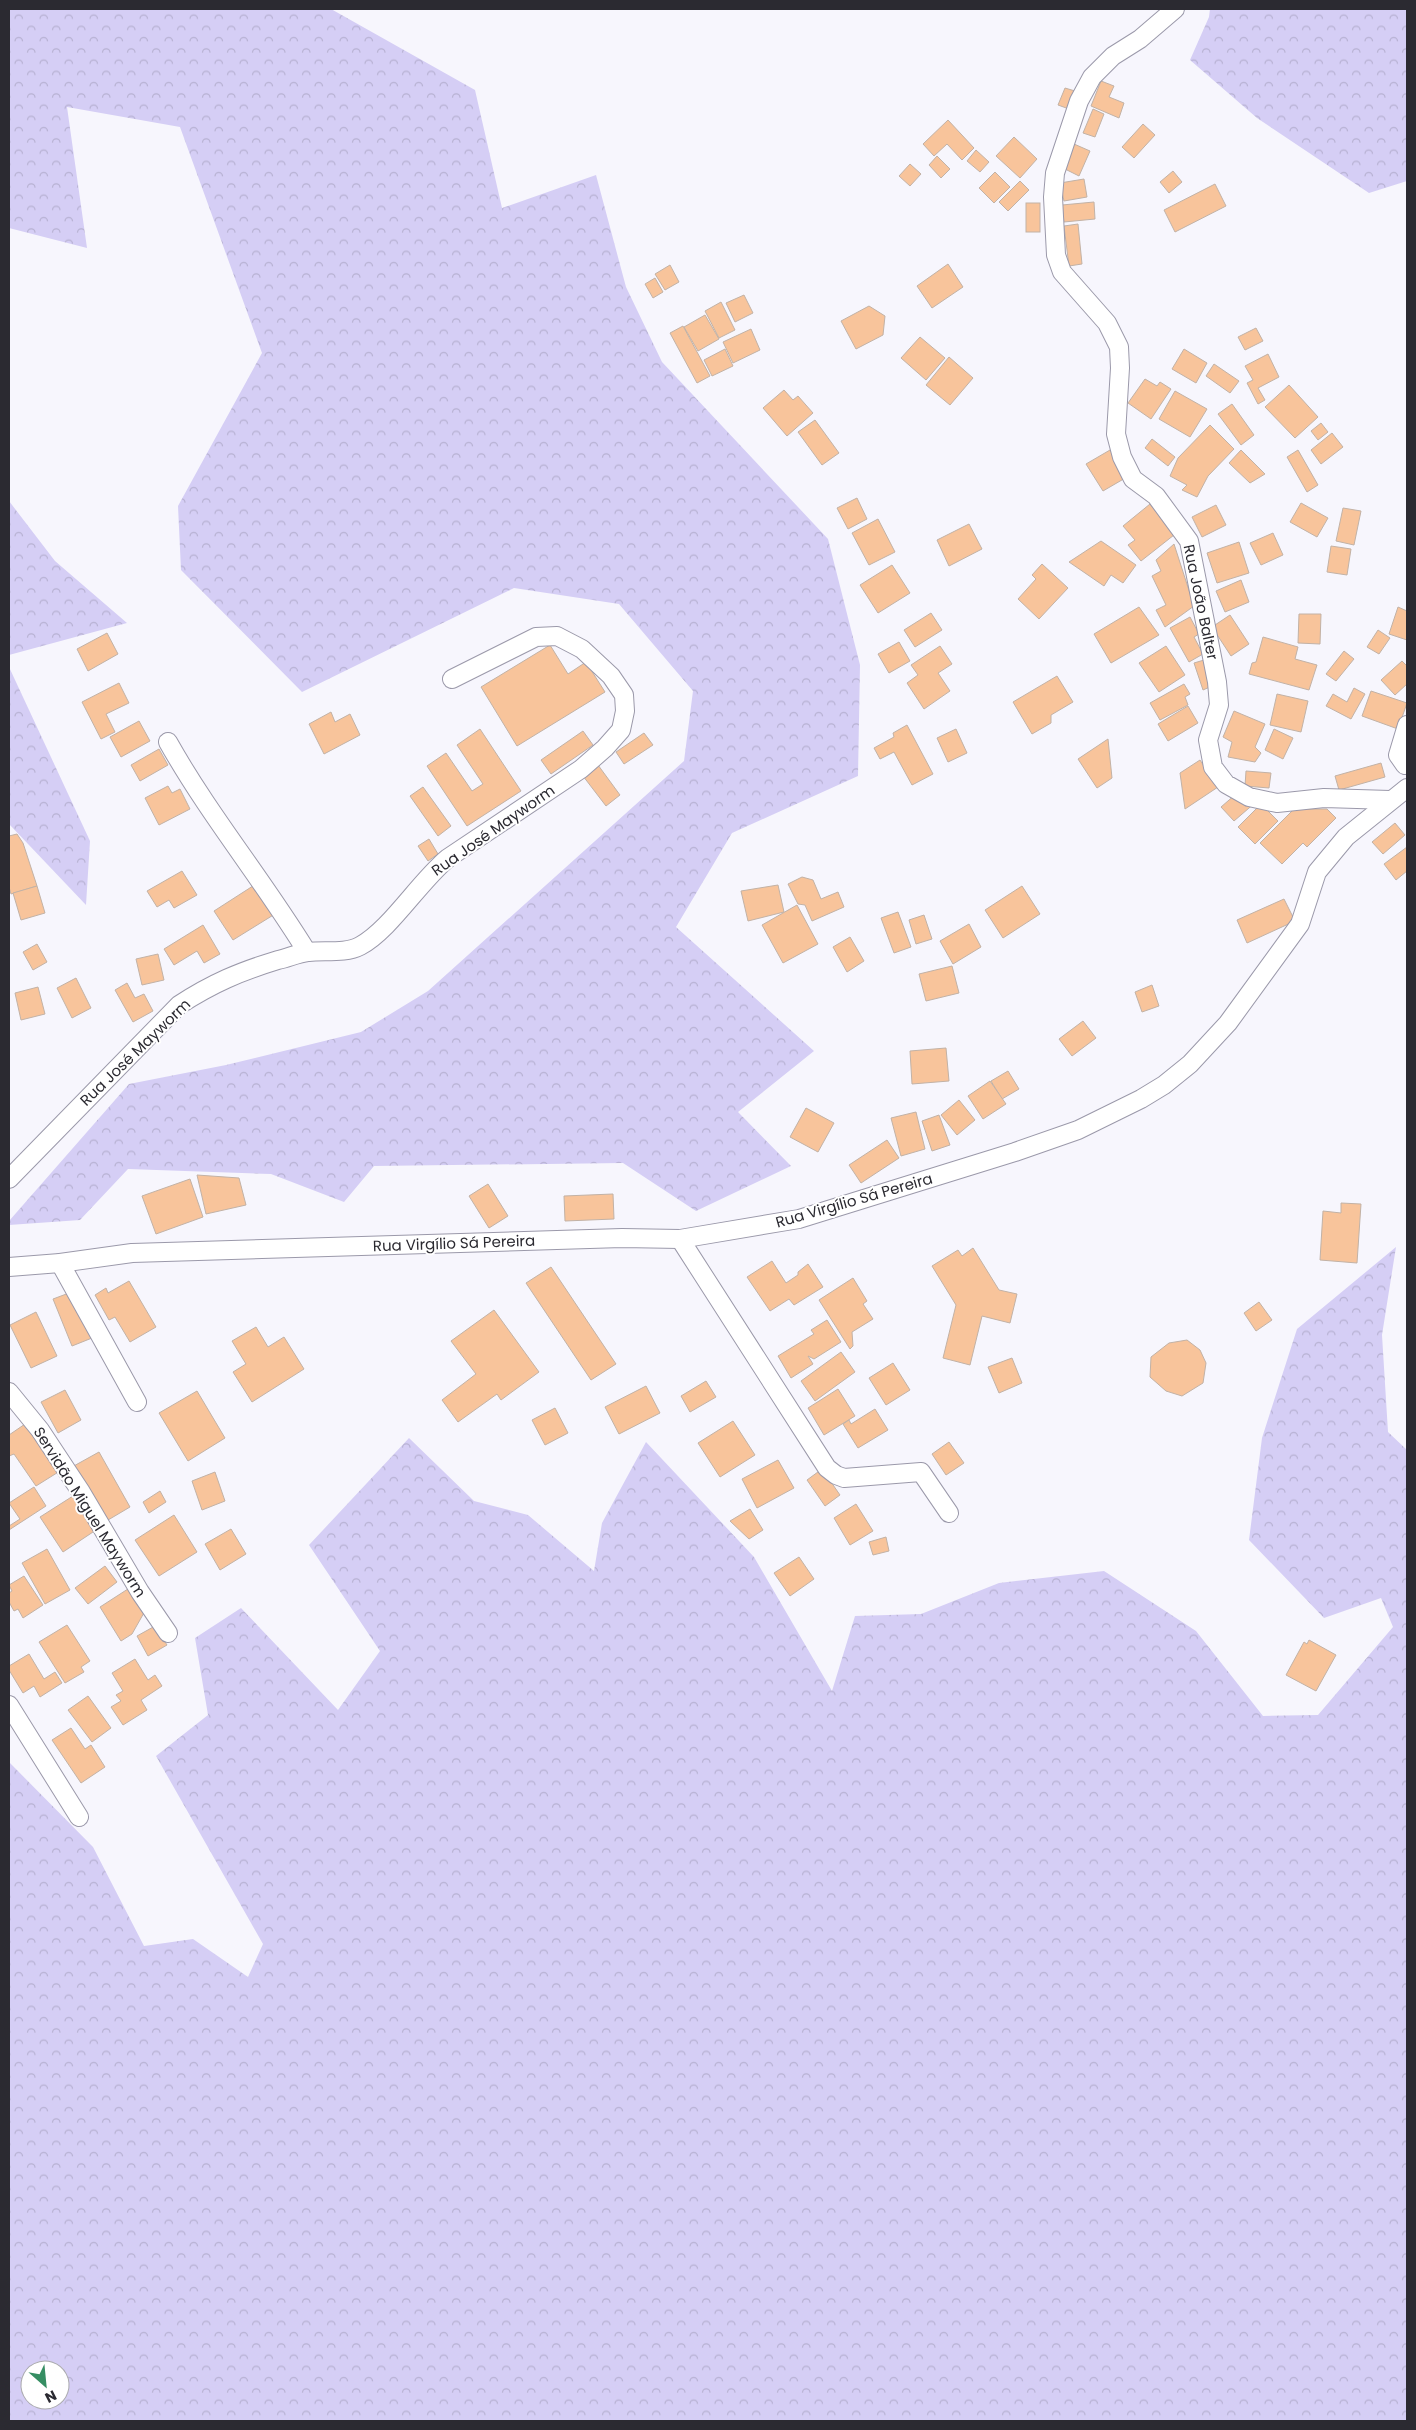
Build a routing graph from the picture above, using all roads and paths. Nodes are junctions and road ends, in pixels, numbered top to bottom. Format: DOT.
graph roads {
  1 [pos="1175,9"];
  2 [pos="452,679"];
  3 [pos="1407,725"];
  4 [pos="168,742"];
  5 [pos="1407,764"];
  6 [pos="1407,788"];
  7 [pos="1390,800"];
  8 [pos="307,952"];
  9 [pos="9,1179"];
  10 [pos="680,1239"];
  11 [pos="60,1263"];
  12 [pos="9,1267"];
  13 [pos="9,1392"];
  14 [pos="138,1402"];
  15 [pos="949,1512"];
  16 [pos="168,1633"];
  17 [pos="9,1705"];
  18 [pos="79,1817"];
  1 -- 7 [label="street, Rua João Balter"];
  2 -- 8 [label="street, Rua José Mayworm"];
  3 -- 5 [label="street"];
  4 -- 8 [label="street"];
  6 -- 7 [label="street, Rua Virgílio Sá Pereira"];
  7 -- 10 [label="street, Rua Virgílio Sá Pereira"];
  8 -- 9 [label="street, Rua José Mayworm"];
  10 -- 11 [label="street, Rua Virgílio Sá Pereira"];
  10 -- 15 [label="street"];
  11 -- 12 [label="street, Rua Virgílio Sá Pereira"];
  11 -- 14 [label="street"];
  13 -- 16 [label="street, Servidão Miguel Mayworm"];
  17 -- 18 [label="street"];
}
